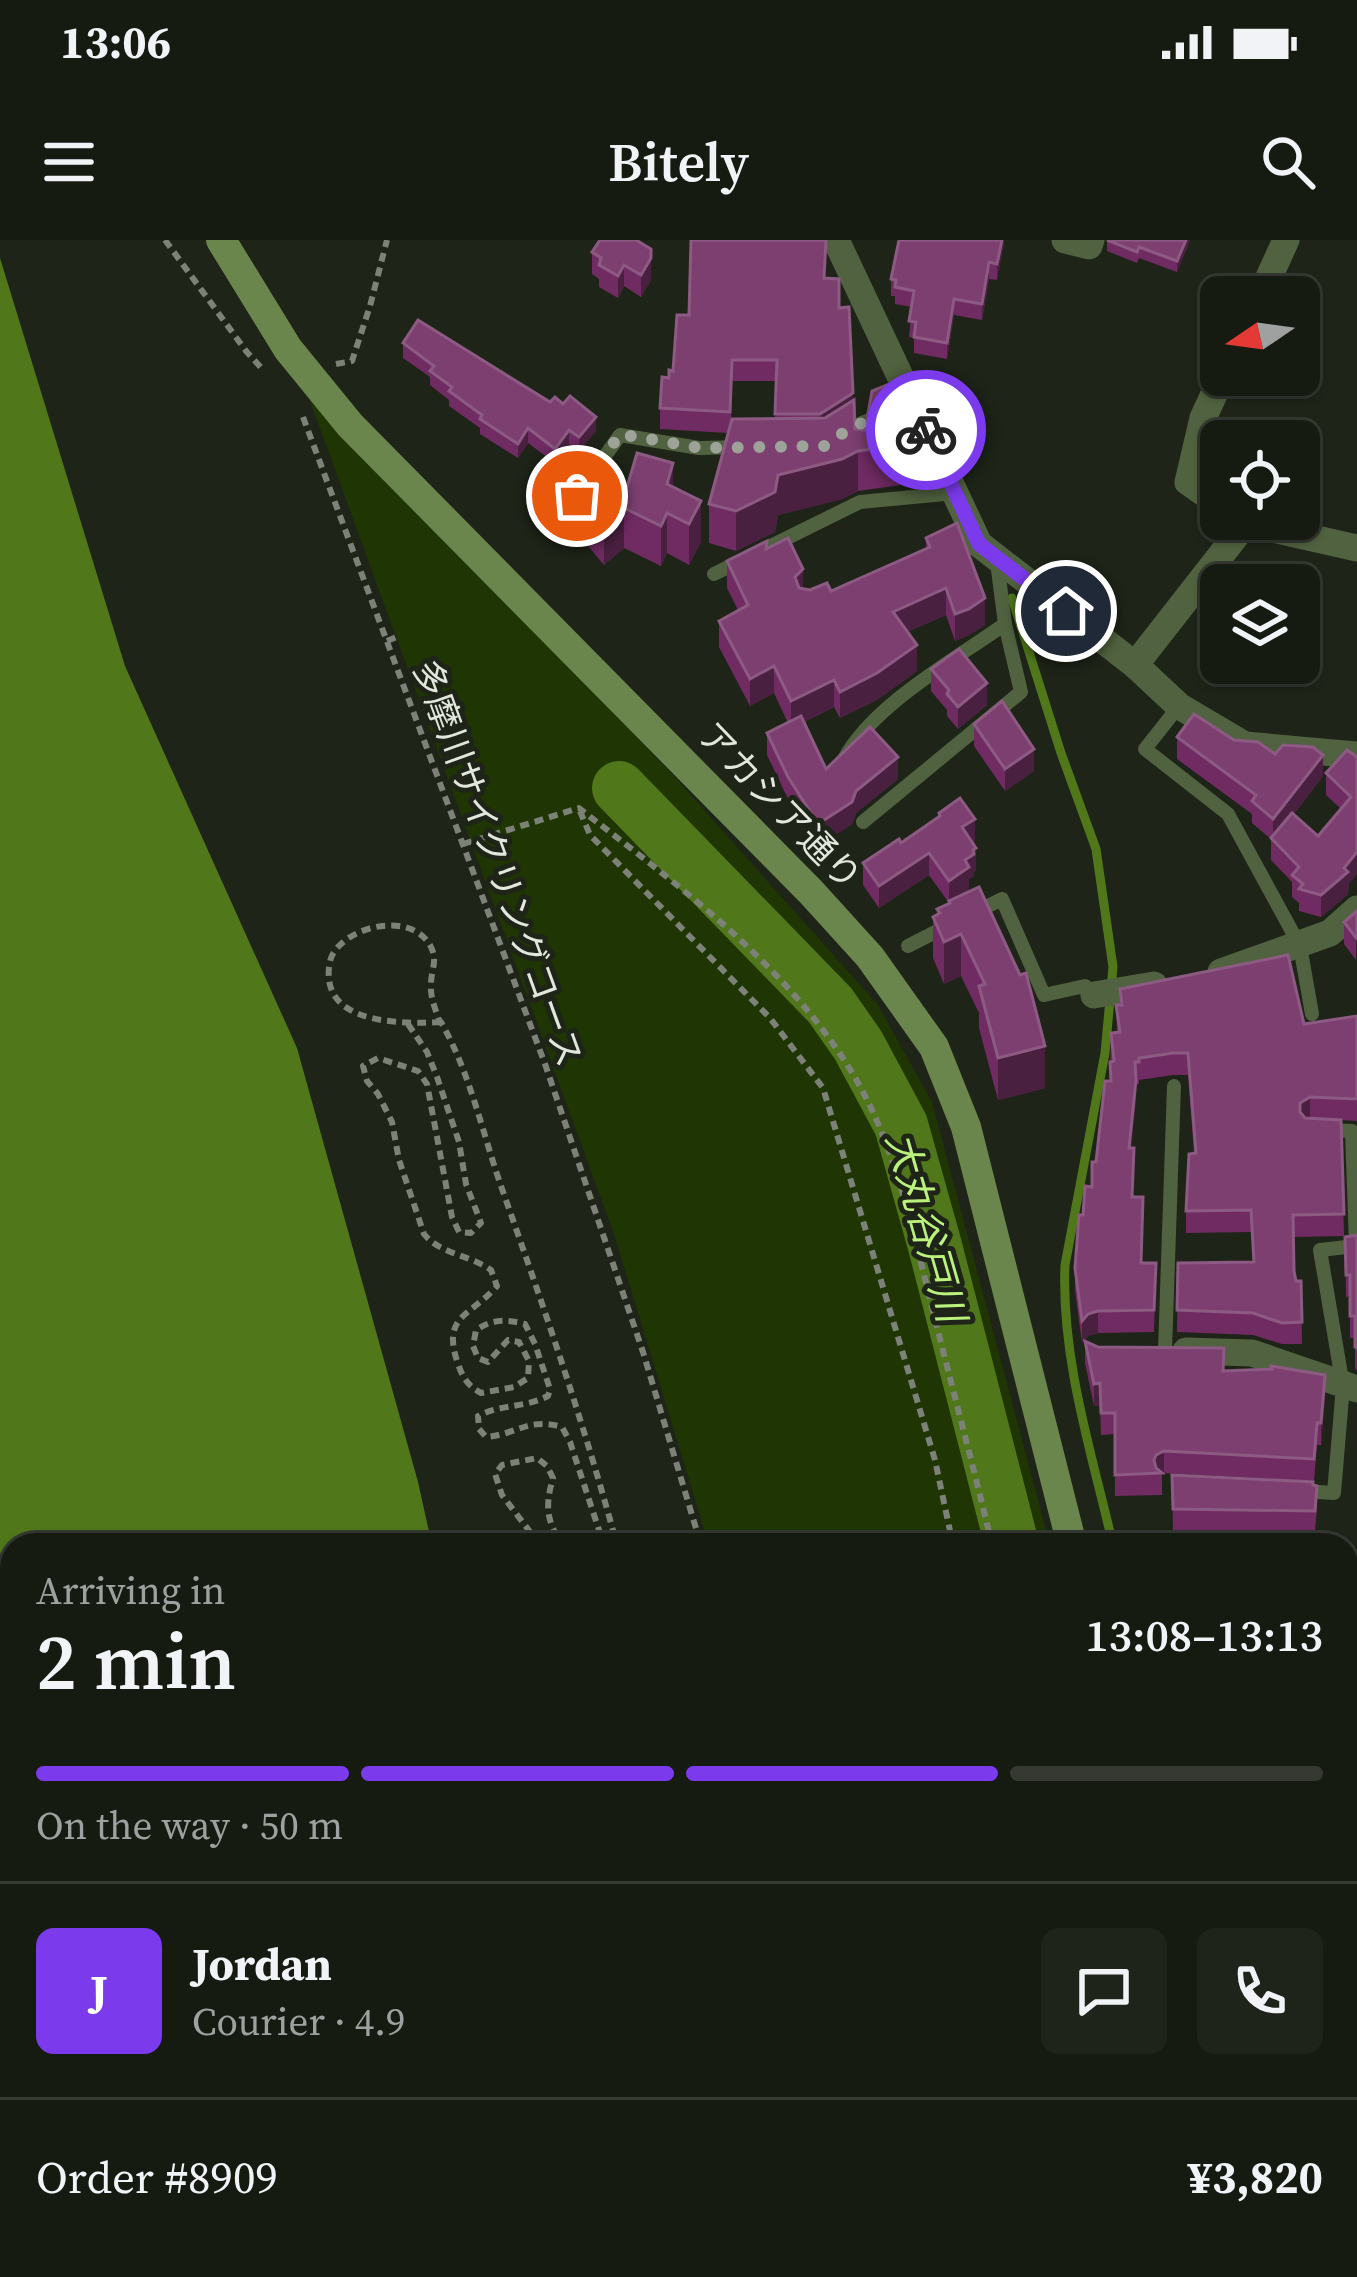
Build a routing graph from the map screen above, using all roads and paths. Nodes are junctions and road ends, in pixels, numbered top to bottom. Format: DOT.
graph roads {
  1 [pos="165,240"];
  2 [pos="221,240"];
  3 [pos="387,240"];
  4 [pos="1065,240"];
  5 [pos="1091,240"];
  6 [pos="1286,240"];
  7 [pos="840,242"];
  8 [pos="1270,276"];
  9 [pos="352,361"];
  10 [pos="270,377"];
  11 [pos="914,402"];
  12 [pos="298,408"];
  13 [pos="1200,431"];
  14 [pos="824,446"];
  15 [pos="762,447"];
  16 [pos="1200,490"];
  17 [pos="955,494"];
  18 [pos="577,496"];
  19 [pos="1320,539"];
  20 [pos="1230,540"];
  21 [pos="1357,548"];
  22 [pos="996,558"];
  23 [pos="714,574"];
  24 [pos="1005,625"];
  25 [pos="399,636"];
  26 [pos="387,641"];
  27 [pos="1135,665"];
  28 [pos="1179,706"];
  29 [pos="1357,755"];
  30 [pos="841,764"];
  31 [pos="579,808"];
  32 [pos="863,821"];
  33 [pos="463,844"];
  34 [pos="1357,909"];
  35 [pos="908,946"];
  36 [pos="1300,946"];
  37 [pos="1094,995"];
  38 [pos="1312,1014"];
  39 [pos="441,1022"];
  40 [pos="408,1024"];
  41 [pos="1174,1086"];
  42 [pos="1310,1130"];
  43 [pos="1154,1350"];
  44 [pos="1350,1388"];
  45 [pos="1292,1490"];
  46 [pos="531,1533"];
  47 [pos="555,1533"];
  48 [pos="600,1533"];
  49 [pos="614,1533"];
  50 [pos="697,1533"];
  51 [pos="950,1533"];
  52 [pos="989,1533"];
  53 [pos="1069,1533"];
  1 -- 10 [label="path"];
  2 -- 53 [label="street, アカシア通り"];
  3 -- 9 [label="path"];
  4 -- 5 [label="street"];
  6 -- 8 [label="street"];
  7 -- 11 [label="street"];
  11 -- 14 [label="lane"];
  11 -- 17 [label="street"];
  12 -- 26 [label="path, 多摩川サイクリングコース"];
  13 -- 16 [label="street"];
  15 -- 18 [label="lane"];
  17 -- 22 [label="street"];
  17 -- 23 [label="lane"];
  19 -- 21 [label="street"];
  20 -- 27 [label="street"];
  22 -- 24 [label="lane"];
  22 -- 27 [label="street"];
  24 -- 30 [label="lane"];
  24 -- 32 [label="lane"];
  25 -- 26 [label="path"];
  26 -- 33 [label="path, 多摩川サイクリングコース"];
  27 -- 28 [label="street"];
  28 -- 29 [label="street"];
  28 -- 36 [label="lane"];
  31 -- 33 [label="path"];
  31 -- 51 [label="path"];
  31 -- 52 [label="path"];
  33 -- 50 [label="path, 多摩川サイクリングコース"];
  34 -- 36 [label="street"];
  35 -- 37 [label="lane"];
  36 -- 37 [label="street"];
  36 -- 38 [label="lane"];
  39 -- 40 [label="path"];
  39 -- 40 [label="path"];
  39 -- 49 [label="path"];
  40 -- 48 [label="path"];
  41 -- 43 [label="lane"];
  42 -- 44 [label="lane"];
  43 -- 44 [label="street"];
  44 -- 45 [label="lane"];
  46 -- 47 [label="path"];
}
